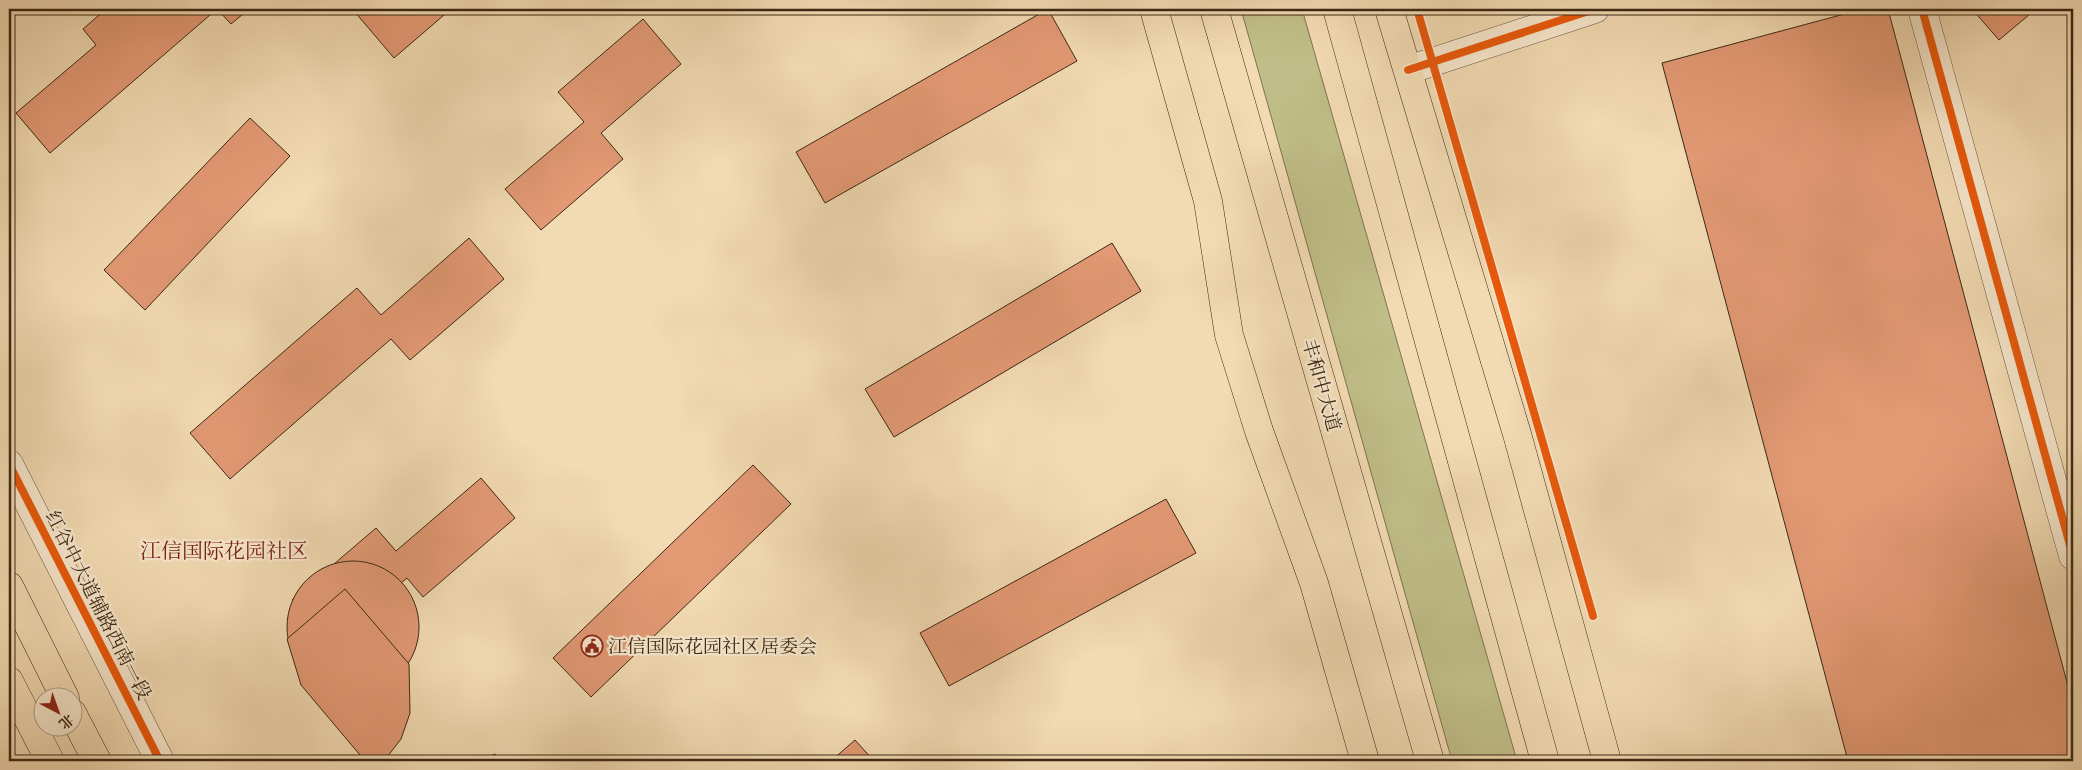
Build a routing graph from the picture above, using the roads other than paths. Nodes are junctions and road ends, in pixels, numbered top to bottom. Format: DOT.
graph roads {
  1 [pos="1154,9"];
  2 [pos="1214,9"];
  3 [pos="1337,9"];
  4 [pos="1389,9"];
  5 [pos="1595,9"];
  6 [pos="1922,9"];
  7 [pos="1408,70"];
  8 [pos="9,464"];
  9 [pos="2073,556"];
  10 [pos="9,586"];
  11 [pos="9,681"];
  12 [pos="60,688"];
  13 [pos="82,732"];
  14 [pos="50,761"];
  15 [pos="97,761"];
  16 [pos="160,761"];
  17 [pos="1366,761"];
  18 [pos="1430,761"];
  19 [pos="1545,761"];
  20 [pos="1608,761"];
  1 -- 17 [label="main road"];
  2 -- 18 [label="main road, 丰和中大道"];
  3 -- 19 [label="main road"];
  4 -- 7 [label="main road"];
  5 -- 7 [label="street"];
  6 -- 9 [label="street"];
  7 -- 20 [label="main road"];
  8 -- 16 [label="street, 红谷中大道辅路西南一段"];
  10 -- 12 [label="main road"];
  11 -- 14 [label="main road"];
  13 -- 15 [label="main road"];
}
